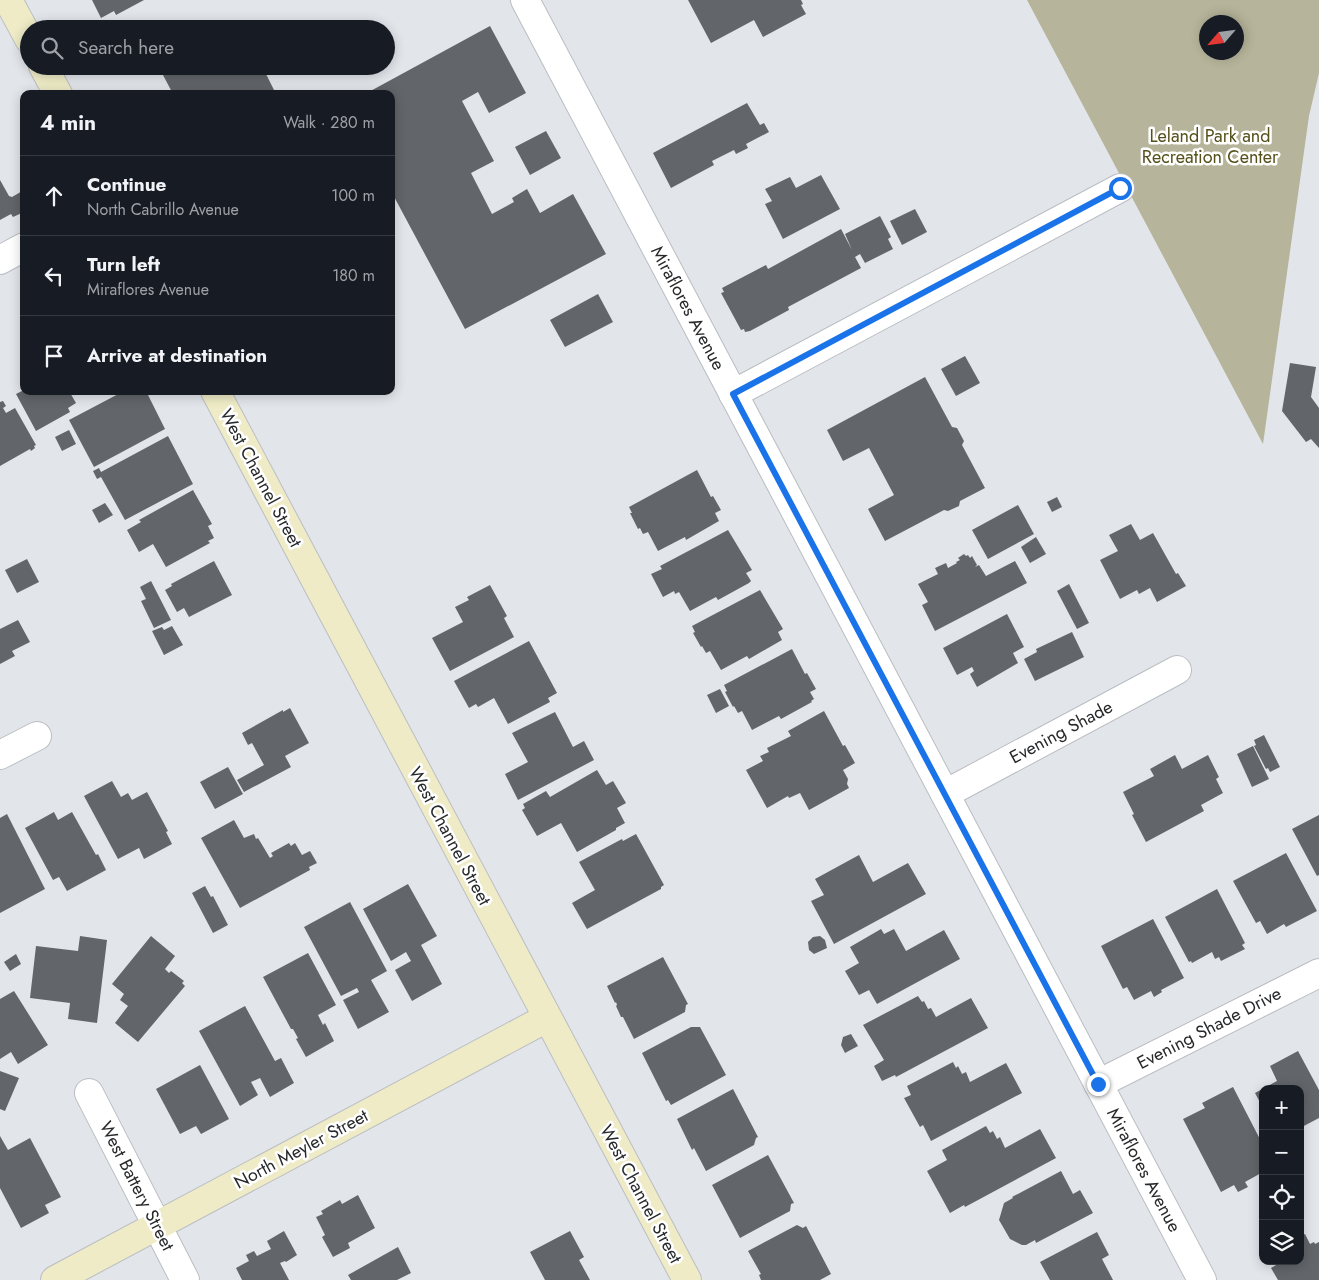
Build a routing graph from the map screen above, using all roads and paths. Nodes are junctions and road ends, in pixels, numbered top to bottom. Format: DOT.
graph roads {
  1 [pos="8,0"];
  2 [pos="525,0"];
  3 [pos="20,22"];
  4 [pos="48,75"];
  5 [pos="56,90"];
  6 [pos="1120,188"];
  7 [pos="20,250"];
  8 [pos="0,260"];
  9 [pos="733,394"];
  10 [pos="218,395"];
  11 [pos="1177,670"];
  12 [pos="36,736"];
  13 [pos="0,755"];
  14 [pos="945,794"];
  15 [pos="1319,972"];
  16 [pos="547,1018"];
  17 [pos="1098,1084"];
  18 [pos="89,1093"];
  19 [pos="158,1226"];
  20 [pos="55,1280"];
  21 [pos="185,1280"];
  22 [pos="687,1280"];
  23 [pos="1202,1280"];
  1 -- 3 [label="street"];
  2 -- 9 [label="street, Miraflores Avenue"];
  4 -- 5 [label="street"];
  6 -- 9 [label="street"];
  7 -- 8 [label="street"];
  9 -- 14 [label="street, Miraflores Avenue"];
  10 -- 16 [label="street, West Channel Street"];
  11 -- 14 [label="street, Evening Shade"];
  12 -- 13 [label="street"];
  14 -- 17 [label="street, Miraflores Avenue"];
  15 -- 17 [label="street, Evening Shade Drive"];
  16 -- 19 [label="street, North Meyler Street"];
  16 -- 22 [label="street, West Channel Street"];
  17 -- 23 [label="street, Miraflores Avenue"];
  18 -- 19 [label="street, West Battery Street"];
  19 -- 20 [label="street, North Meyler Street"];
  19 -- 21 [label="street, West Battery Street"];
}
